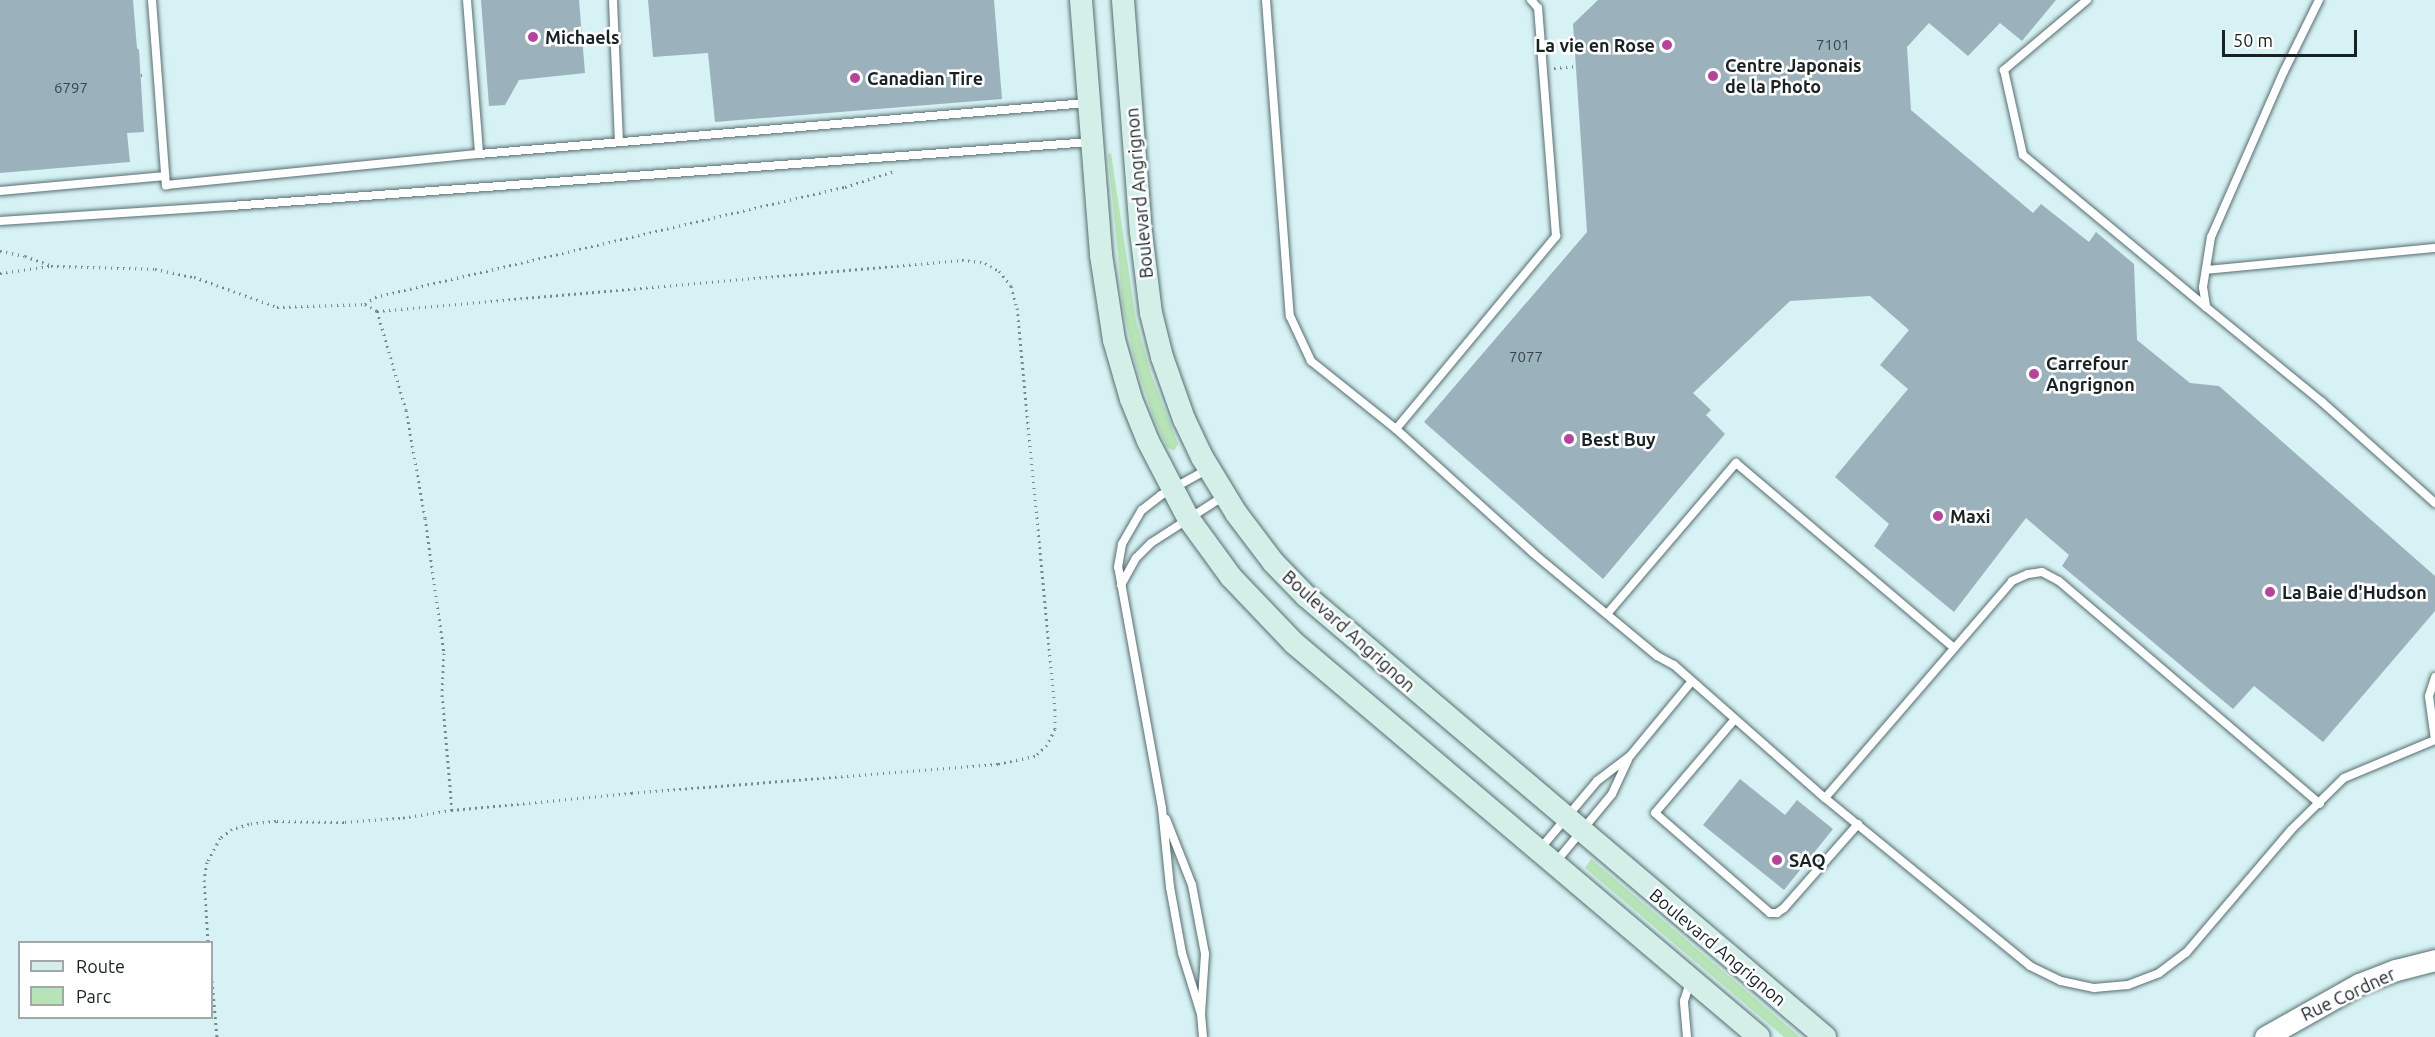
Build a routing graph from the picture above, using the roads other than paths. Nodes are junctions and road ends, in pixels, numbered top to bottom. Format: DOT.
graph roads {
  1 [pos="152,0"];
  2 [pos="467,0"];
  3 [pos="613,0"];
  4 [pos="1081,0"];
  5 [pos="1123,0"];
  6 [pos="1266,0"];
  7 [pos="1531,0"];
  8 [pos="2087,0"];
  9 [pos="2319,0"];
  10 [pos="1088,102"];
  11 [pos="619,142"];
  12 [pos="1092,142"];
  13 [pos="479,154"];
  14 [pos="165,176"];
  15 [pos="0,191"];
  16 [pos="0,220"];
  17 [pos="2435,248"];
  18 [pos="2206,270"];
  19 [pos="2206,307"];
  20 [pos="1396,429"];
  21 [pos="1209,469"];
  22 [pos="1171,489"];
  23 [pos="1224,496"];
  24 [pos="2435,503"];
  25 [pos="1188,518"];
  26 [pos="1121,586"];
  27 [pos="1606,614"];
  28 [pos="1954,648"];
  29 [pos="2435,677"];
  30 [pos="1692,681"];
  31 [pos="1735,719"];
  32 [pos="1630,756"];
  33 [pos="1825,798"];
  34 [pos="2320,804"];
  35 [pos="1162,808"];
  36 [pos="1858,824"];
  37 [pos="1574,825"];
  38 [pos="1547,856"];
  39 [pos="2435,960"];
  40 [pos="1692,979"];
  41 [pos="1201,1014"];
  42 [pos="1203,1037"];
  43 [pos="1687,1037"];
  44 [pos="1759,1037"];
  45 [pos="1825,1037"];
  46 [pos="2265,1037"];
  1 -- 14 [label="lane"];
  2 -- 13 [label="lane"];
  3 -- 11 [label="lane"];
  4 -- 10 [label="main road"];
  5 -- 21 [label="main road, Boulevard Angrignon"];
  6 -- 20 [label="lane"];
  7 -- 20 [label="lane"];
  8 -- 19 [label="lane"];
  9 -- 18 [label="lane"];
  10 -- 11 [label="lane"];
  10 -- 12 [label="main road"];
  11 -- 13 [label="lane"];
  12 -- 16 [label="lane"];
  12 -- 22 [label="main road"];
  13 -- 14 [label="lane"];
  14 -- 15 [label="lane"];
  17 -- 18 [label="lane"];
  18 -- 19 [label="lane"];
  19 -- 24 [label="lane"];
  20 -- 27 [label="lane"];
  21 -- 22 [label="lane"];
  21 -- 23 [label="main road, Boulevard Angrignon"];
  22 -- 25 [label="main road"];
  22 -- 26 [label="lane"];
  23 -- 25 [label="lane"];
  23 -- 37 [label="main road, Boulevard Angrignon"];
  25 -- 26 [label="lane"];
  25 -- 38 [label="main road"];
  26 -- 35 [label="lane"];
  27 -- 28 [label="lane"];
  27 -- 30 [label="lane"];
  28 -- 33 [label="lane"];
  28 -- 34 [label="lane"];
  29 -- 34 [label="lane"];
  30 -- 31 [label="lane"];
  30 -- 32 [label="lane"];
  31 -- 33 [label="lane"];
  31 -- 36 [label="lane"];
  32 -- 37 [label="lane"];
  32 -- 37 [label="lane"];
  33 -- 36 [label="lane"];
  34 -- 36 [label="lane"];
  35 -- 41 [label="lane"];
  35 -- 41 [label="lane"];
  37 -- 38 [label="lane"];
  37 -- 38 [label="lane"];
  37 -- 45 [label="main road, Boulevard Angrignon"];
  38 -- 40 [label="main road"];
  39 -- 46 [label="street, Rue Cordner"];
  40 -- 43 [label="lane"];
  40 -- 44 [label="main road"];
  41 -- 42 [label="lane"];
}
